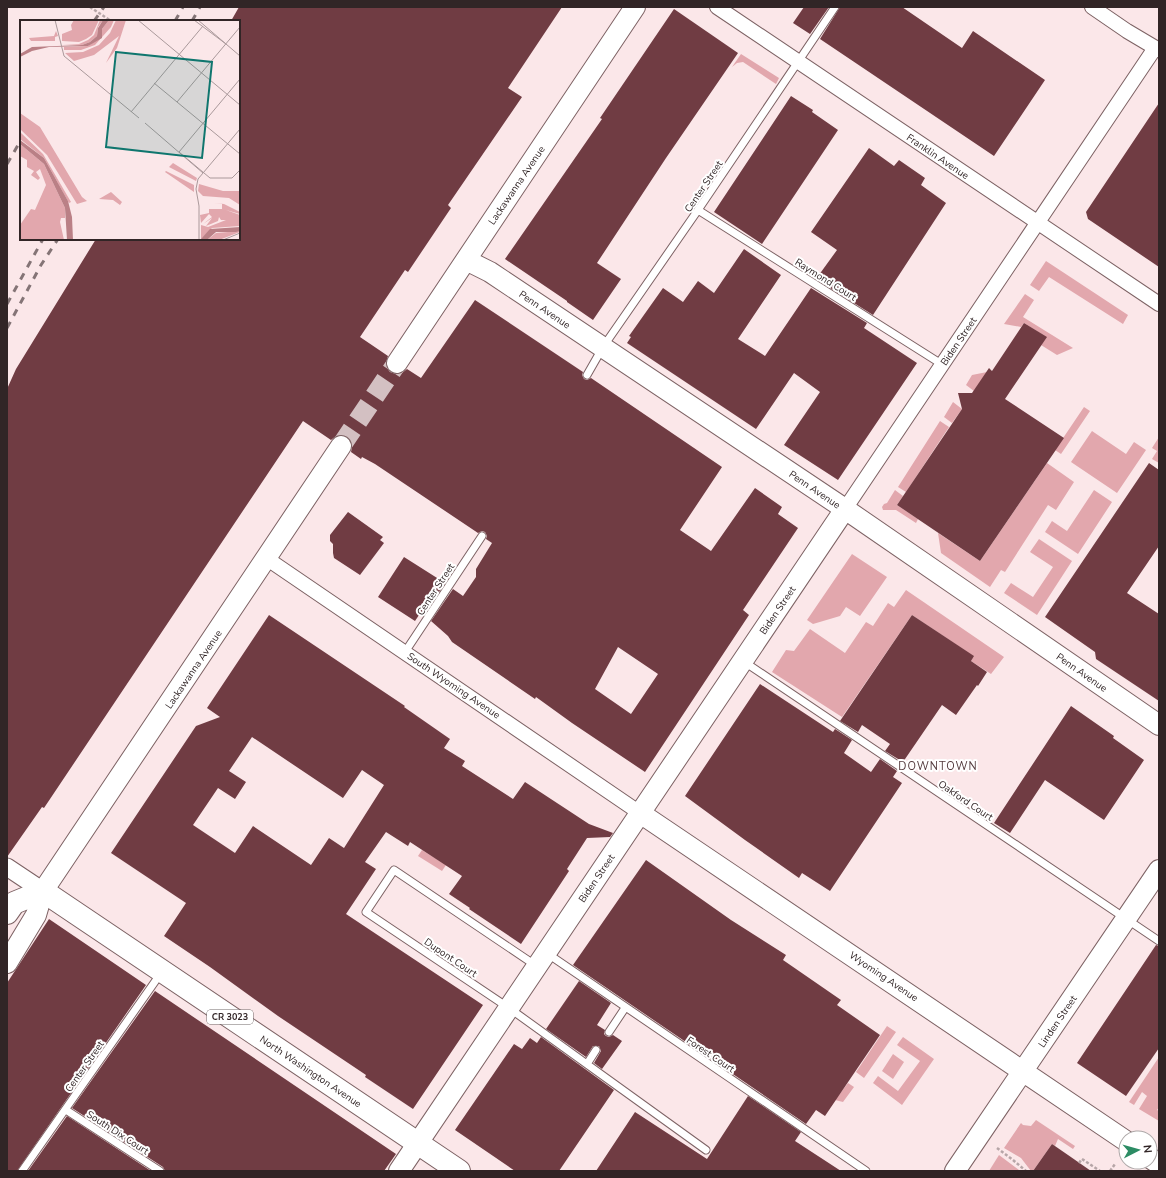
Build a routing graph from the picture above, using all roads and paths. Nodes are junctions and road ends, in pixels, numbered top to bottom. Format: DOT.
graph roads {
  1 [pos="90,7"];
  2 [pos="635,7"];
  3 [pos="718,7"];
  4 [pos="835,7"];
  5 [pos="1092,7"];
  6 [pos="110,20"];
  7 [pos="1157,49"];
  8 [pos="798,62"];
  9 [pos="698,210"];
  10 [pos="1038,223"];
  11 [pos="466,260"];
  12 [pos="1159,304"];
  13 [pos="603,347"];
  14 [pos="398,363"];
  15 [pos="943,365"];
  16 [pos="587,375"];
  17 [pos="341,446"];
  18 [pos="845,509"];
  19 [pos="482,536"];
  20 [pos="266,558"];
  21 [pos="406,652"];
  22 [pos="743,661"];
  23 [pos="1159,725"];
  24 [pos="640,813"];
  25 [pos="7,867"];
  26 [pos="1159,870"];
  27 [pos="44,891"];
  28 [pos="7,913"];
  29 [pos="1126,919"];
  30 [pos="1159,941"];
  31 [pos="541,960"];
  32 [pos="7,963"];
  33 [pos="162,971"];
  34 [pos="509,1008"];
  35 [pos="625,1008"];
  36 [pos="609,1032"];
  37 [pos="596,1050"];
  38 [pos="587,1064"];
  39 [pos="1023,1071"];
  40 [pos="66,1110"];
  41 [pos="1118,1136"];
  42 [pos="418,1143"];
  43 [pos="996,1148"];
  44 [pos="706,1150"];
  45 [pos="1079,1163"];
  46 [pos="1115,1164"];
  47 [pos="22,1171"];
  48 [pos="160,1171"];
  49 [pos="399,1171"];
  50 [pos="459,1171"];
  51 [pos="866,1171"];
  52 [pos="955,1171"];
  53 [pos="1026,1171"];
  54 [pos="1100,1171"];
  55 [pos="1110,1171"];
  1 -- 6 [label="path, bridge"];
  2 -- 11 [label="main road, Lackawanna Avenue"];
  3 -- 8 [label="street, Franklin Avenue"];
  4 -- 8 [label="lane, Center Street"];
  5 -- 7 [label="street"];
  7 -- 10 [label="street, Biden Street"];
  8 -- 9 [label="lane, Center Street"];
  8 -- 10 [label="street, Franklin Avenue"];
  9 -- 13 [label="lane, Center Street"];
  9 -- 15 [label="lane, Raymond Court"];
  10 -- 12 [label="street, Franklin Avenue"];
  10 -- 15 [label="street, Biden Street"];
  11 -- 13 [label="main road, Penn Avenue"];
  11 -- 14 [label="main road, Lackawanna Avenue"];
  13 -- 16 [label="lane, Center Street"];
  13 -- 18 [label="main road, Penn Avenue"];
  15 -- 18 [label="street, Biden Street"];
  17 -- 20 [label="main road, Lackawanna Avenue"];
  18 -- 22 [label="main road, Biden Street"];
  18 -- 23 [label="main road, Penn Avenue"];
  19 -- 21 [label="lane, Center Street"];
  20 -- 21 [label="street, South Wyoming Avenue"];
  20 -- 27 [label="main road, Lackawanna Avenue"];
  21 -- 24 [label="street, South Wyoming Avenue"];
  22 -- 24 [label="main road, Biden Street"];
  22 -- 29 [label="lane, Oakford Court"];
  24 -- 31 [label="main road, Biden Street"];
  24 -- 39 [label="main road, Wyoming Avenue"];
  25 -- 27 [label="street"];
  26 -- 29 [label="main road, Linden Street"];
  27 -- 28 [label="main road"];
  27 -- 32 [label="main road, Lackawanna Avenue"];
  27 -- 33 [label="main road, North Washington Avenue / CR 3023"];
  29 -- 30 [label="lane, Oakford Court"];
  29 -- 39 [label="main road, Linden Street"];
  31 -- 34 [label="main road, Biden Street"];
  31 -- 34 [label="lane, Dupont Court"];
  31 -- 35 [label="lane, Forest Court"];
  33 -- 40 [label="lane, Center Street"];
  33 -- 42 [label="main road, North Washington Avenue / CR 3023"];
  34 -- 38 [label="lane, Dupont Court"];
  34 -- 42 [label="main road, Biden Street"];
  35 -- 36 [label="lane"];
  35 -- 51 [label="lane, Forest Court"];
  37 -- 38 [label="lane"];
  38 -- 44 [label="lane, Dupont Court"];
  39 -- 41 [label="main road, Wyoming Avenue"];
  39 -- 52 [label="main road, Linden Street"];
  40 -- 47 [label="lane, Center Street"];
  40 -- 48 [label="lane, South Dix Court"];
  42 -- 49 [label="main road, Biden Street"];
  42 -- 50 [label="main road, North Washington Avenue / CR 3023"];
  43 -- 53 [label="path"];
  45 -- 54 [label="path"];
  46 -- 55 [label="path"];
}
